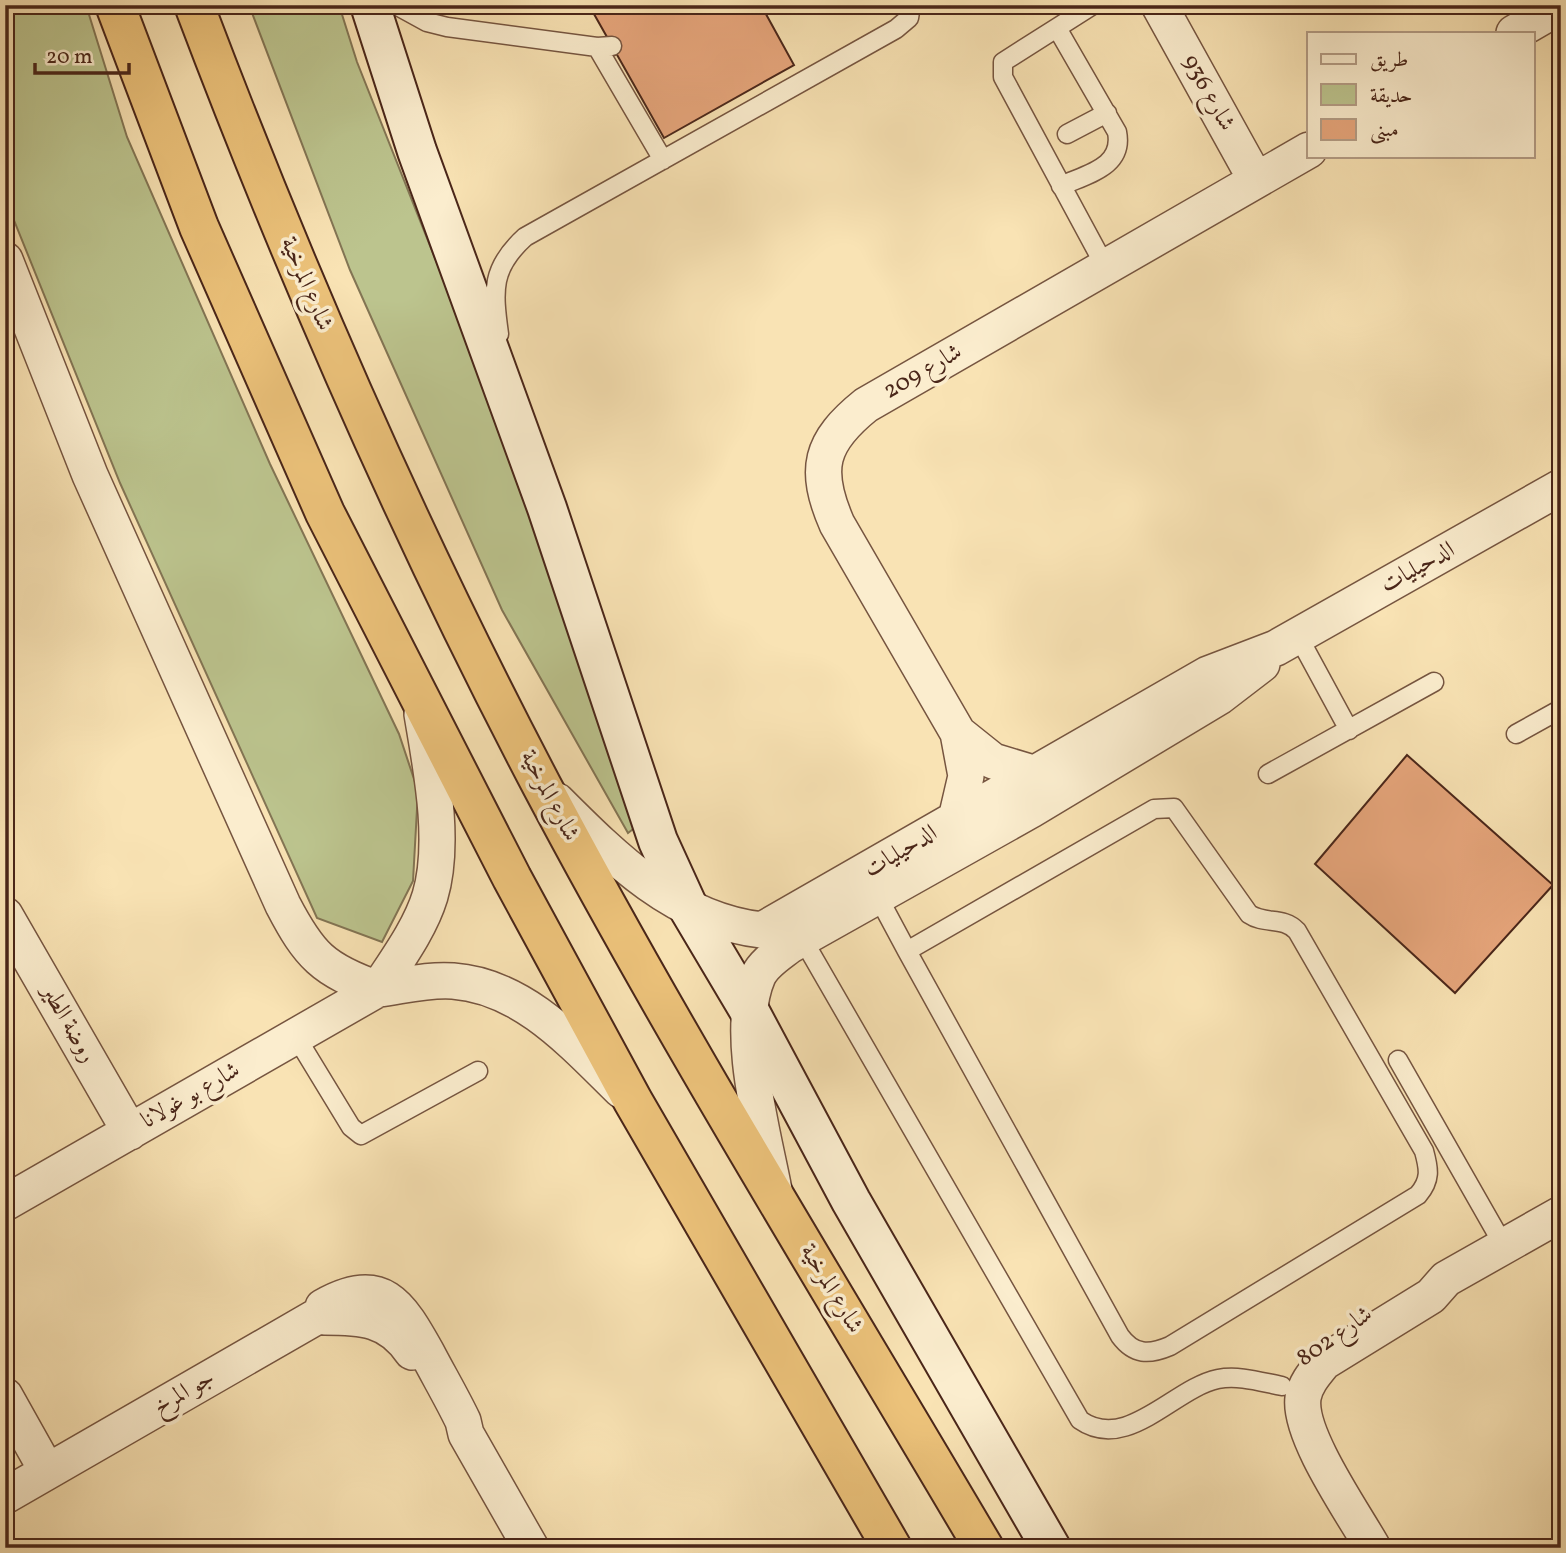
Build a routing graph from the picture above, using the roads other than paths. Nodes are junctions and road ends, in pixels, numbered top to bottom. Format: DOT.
graph roads {
  1 [pos="115,5"];
  2 [pos="194,5"];
  3 [pos="370,5"];
  4 [pos="396,5"];
  5 [pos="911,5"];
  6 [pos="1093,5"];
  7 [pos="1159,5"];
  8 [pos="1561,6"];
  9 [pos="1057,27"];
  10 [pos="1516,32"];
  11 [pos="1107,113"];
  12 [pos="1067,134"];
  13 [pos="1307,151"];
  14 [pos="663,160"];
  15 [pos="1256,180"];
  16 [pos="1061,186"];
  17 [pos="5,260"];
  18 [pos="1106,268"];
  19 [pos="508,397"];
  20 [pos="1561,488"];
  21 [pos="1287,642"];
  22 [pos="1434,682"];
  23 [pos="420,700"];
  24 [pos="1561,709"];
  25 [pos="1349,730"];
  26 [pos="958,733"];
  27 [pos="1516,734"];
  28 [pos="1037,774"];
  29 [pos="1268,774"];
  30 [pos="542,786"];
  31 [pos="956,819"];
  32 [pos="877,895"];
  33 [pos="690,911"];
  34 [pos="5,915"];
  35 [pos="802,938"];
  36 [pos="907,951"];
  37 [pos="378,989"];
  38 [pos="750,1012"];
  39 [pos="295,1035"];
  40 [pos="1398,1060"];
  41 [pos="478,1071"];
  42 [pos="633,1101"];
  43 [pos="130,1132"];
  44 [pos="775,1195"];
  45 [pos="5,1203"];
  46 [pos="1561,1214"];
  47 [pos="1504,1246"];
  48 [pos="1446,1279"];
  49 [pos="1282,1387"];
  50 [pos="5,1396"];
  51 [pos="47,1471"];
  52 [pos="5,1496"];
  53 [pos="531,1548"];
  54 [pos="892,1548"];
  55 [pos="984,1548"];
  56 [pos="1051,1548"];
  57 [pos="1353,1548"];
  58 [pos="1373,1548"];
  1 -- 23 [label="highway"];
  2 -- 30 [label="highway, شارع المرخية"];
  3 -- 19 [label="main road"];
  4 -- 14 [label="lane"];
  5 -- 14 [label="lane"];
  6 -- 9 [label="lane"];
  7 -- 15 [label="street, شارع 936"];
  8 -- 10 [label="street"];
  9 -- 11 [label="lane"];
  9 -- 16 [label="lane"];
  11 -- 12 [label="lane"];
  11 -- 16 [label="lane"];
  13 -- 15 [label="street, شارع 209"];
  14 -- 19 [label="lane"];
  15 -- 18 [label="street, شارع 209"];
  16 -- 18 [label="lane"];
  17 -- 37 [label="street"];
  18 -- 26 [label="street, شارع 209"];
  19 -- 33 [label="main road"];
  20 -- 21 [label="street, الدحيليات"];
  21 -- 25 [label="lane"];
  21 -- 28 [label="street, الدحيليات"];
  21 -- 32 [label="street, الدحيليات"];
  22 -- 25 [label="lane"];
  23 -- 37 [label="street, شارع بو غولانا"];
  23 -- 42 [label="highway"];
  24 -- 27 [label="lane"];
  25 -- 29 [label="lane"];
  26 -- 28 [label="street, شارع 209"];
  26 -- 31 [label="street, شارع 209"];
  28 -- 31 [label="street, الدحيليات"];
  30 -- 33 [label="street, الدحيليات"];
  30 -- 44 [label="highway, شارع المرخية"];
  31 -- 33 [label="street, الدحيليات"];
  32 -- 35 [label="street, الدحيليات"];
  32 -- 36 [label="lane"];
  33 -- 38 [label="main road"];
  34 -- 43 [label="street, روضة الطير"];
  35 -- 38 [label="street, الدحيليات"];
  35 -- 49 [label="lane"];
  36 -- 36 [label="lane"];
  37 -- 39 [label="street, شارع بو غولانا"];
  37 -- 42 [label="street, شارع بو غولانا"];
  38 -- 44 [label="street, الدحيليات"];
  38 -- 56 [label="main road"];
  39 -- 41 [label="lane"];
  39 -- 43 [label="street, شارع بو غولانا"];
  40 -- 47 [label="lane"];
  42 -- 54 [label="highway"];
  43 -- 45 [label="street, شارع بو غولانا"];
  44 -- 55 [label="highway, شارع المرخية"];
  46 -- 47 [label="street, شارع 802"];
  47 -- 48 [label="street, شارع 802"];
  48 -- 49 [label="street, شارع 802"];
  48 -- 58 [label="street, شارع 802"];
  49 -- 57 [label="street, شارع 802"];
  50 -- 51 [label="street"];
  51 -- 52 [label="street, جو المرخ"];
  51 -- 53 [label="street, جو المرخ"];
}
